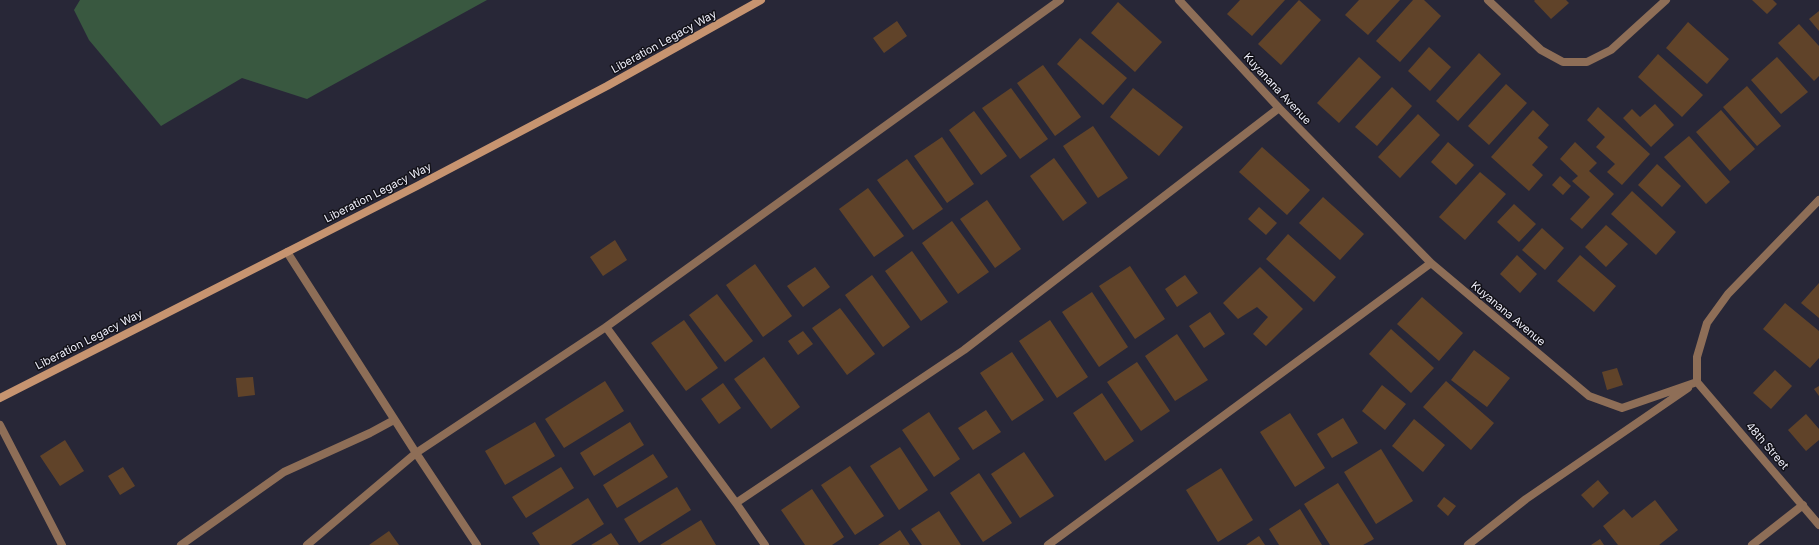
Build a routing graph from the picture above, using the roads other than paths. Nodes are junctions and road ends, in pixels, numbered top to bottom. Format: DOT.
graph roads {
  1 [pos="762,0"];
  2 [pos="1060,0"];
  3 [pos="1179,0"];
  4 [pos="1488,0"];
  5 [pos="1666,0"];
  6 [pos="1279,108"];
  7 [pos="1819,200"];
  8 [pos="287,252"];
  9 [pos="1431,263"];
  10 [pos="606,327"];
  11 [pos="1697,382"];
  12 [pos="0,398"];
  13 [pos="394,420"];
  14 [pos="0,426"];
  15 [pos="416,453"];
  16 [pos="736,503"];
  17 [pos="1803,505"];
  18 [pos="1819,525"];
  19 [pos="62,545"];
  20 [pos="180,545"];
  21 [pos="307,545"];
  22 [pos="477,545"];
  23 [pos="765,545"];
  24 [pos="1048,545"];
  25 [pos="1468,545"];
  26 [pos="1752,545"];
  1 -- 8 [label="main road, Liberation Legacy Way"];
  2 -- 10 [label="street"];
  3 -- 6 [label="street, Kuyanana Avenue"];
  4 -- 5 [label="street"];
  6 -- 9 [label="street, Kuyanana Avenue"];
  6 -- 16 [label="street"];
  7 -- 11 [label="street"];
  8 -- 12 [label="main road, Liberation Legacy Way"];
  8 -- 13 [label="street"];
  9 -- 11 [label="street, Kuyanana Avenue"];
  9 -- 24 [label="street"];
  10 -- 15 [label="street"];
  10 -- 16 [label="street"];
  11 -- 17 [label="street, 48th Street"];
  11 -- 25 [label="street"];
  13 -- 15 [label="street"];
  13 -- 20 [label="street"];
  14 -- 19 [label="street"];
  15 -- 21 [label="street"];
  15 -- 22 [label="street"];
  16 -- 23 [label="street"];
  17 -- 18 [label="street, 48th Street"];
  17 -- 26 [label="street"];
}
